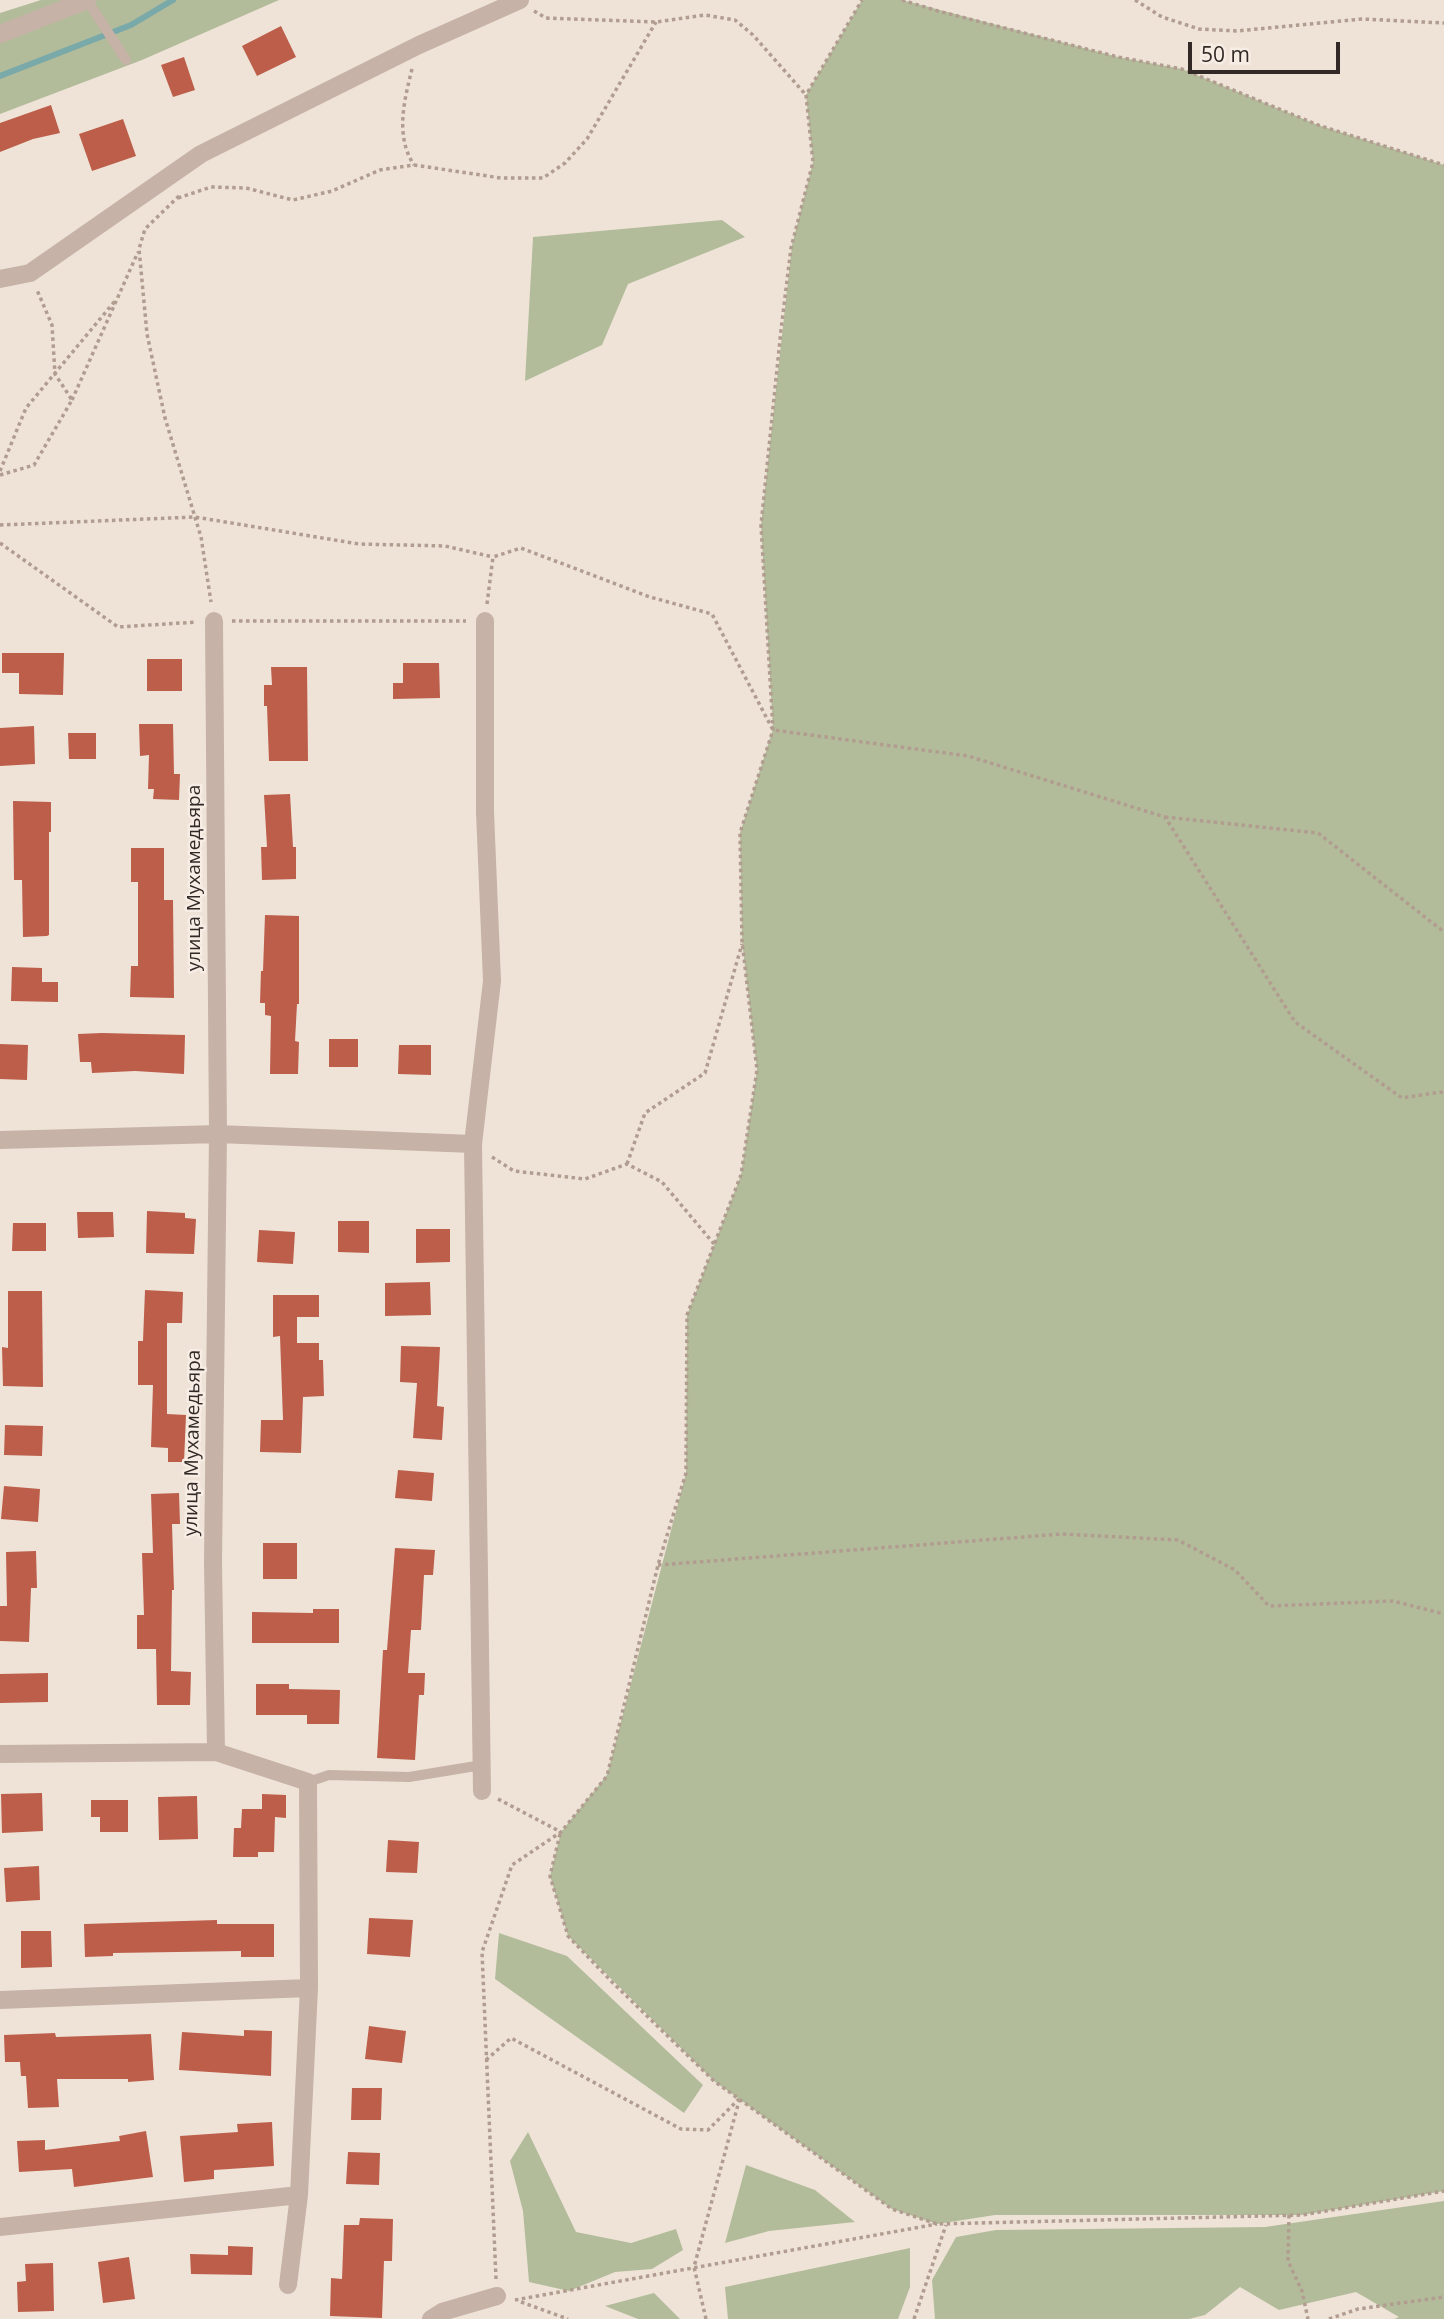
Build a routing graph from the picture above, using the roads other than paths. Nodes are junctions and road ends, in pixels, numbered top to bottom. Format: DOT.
graph roads {
  1 [pos="87,0"];
  2 [pos="518,1"];
  3 [pos="0,34"];
  4 [pos="126,60"];
  5 [pos="0,279"];
  6 [pos="214,621"];
  7 [pos="485,621"];
  8 [pos="218,1134"];
  9 [pos="0,1140"];
  10 [pos="473,1144"];
  11 [pos="216,1752"];
  12 [pos="0,1754"];
  13 [pos="482,1765"];
  14 [pos="308,1782"];
  15 [pos="482,1791"];
  16 [pos="309,1988"];
  17 [pos="0,2000"];
  18 [pos="299,2195"];
  19 [pos="0,2227"];
  20 [pos="289,2285"];
  21 [pos="497,2297"];
  22 [pos="431,2319"];
  1 -- 3 [label="street"];
  1 -- 4 [label="lane"];
  2 -- 5 [label="street"];
  6 -- 8 [label="street, улица Мухамедьяра"];
  7 -- 10 [label="street"];
  8 -- 9 [label="street"];
  8 -- 10 [label="street"];
  8 -- 11 [label="street, улица Мухамедьяра"];
  10 -- 13 [label="street"];
  11 -- 12 [label="street"];
  11 -- 14 [label="street"];
  13 -- 14 [label="lane"];
  13 -- 15 [label="street"];
  14 -- 16 [label="street"];
  16 -- 17 [label="street"];
  16 -- 18 [label="street"];
  18 -- 19 [label="street"];
  18 -- 20 [label="street"];
  21 -- 22 [label="street"];
}
